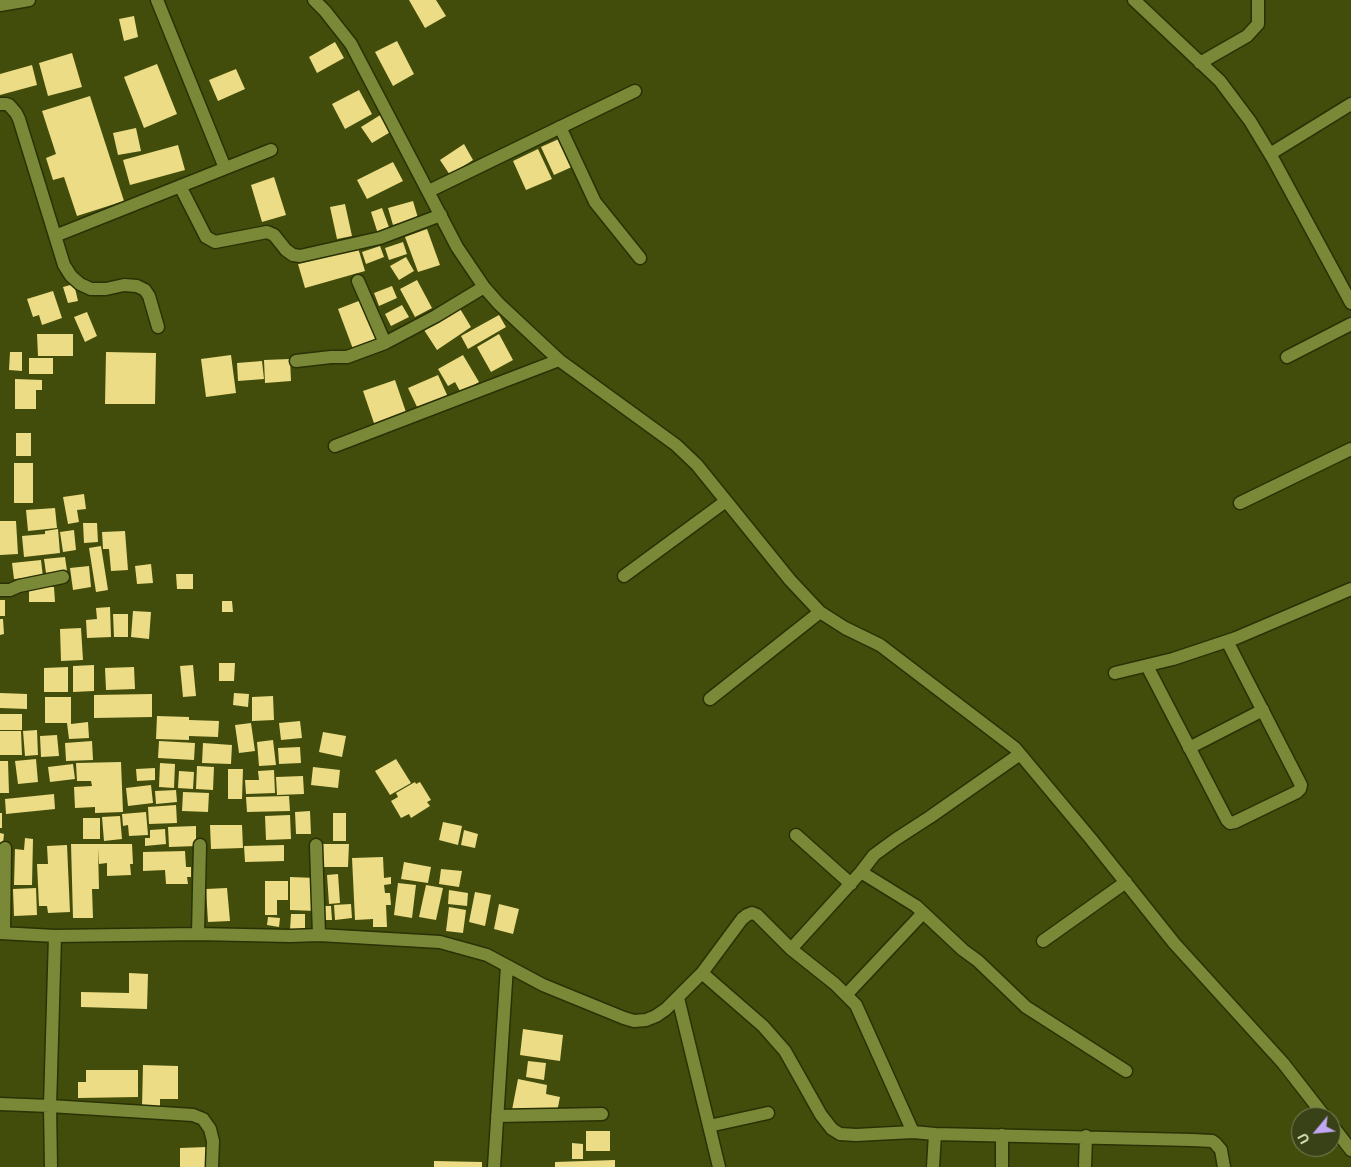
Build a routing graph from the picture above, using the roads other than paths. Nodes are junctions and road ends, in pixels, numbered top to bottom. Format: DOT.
graph roads {
  1 [pos="29,0"];
  2 [pos="157,0"];
  3 [pos="314,0"];
  4 [pos="1134,0"];
  5 [pos="1258,0"];
  6 [pos="0,5"];
  7 [pos="1200,63"];
  8 [pos="635,90"];
  9 [pos="0,104"];
  10 [pos="1351,104"];
  11 [pos="560,127"];
  12 [pos="271,150"];
  13 [pos="1270,154"];
  14 [pos="225,168"];
  15 [pos="180,186"];
  16 [pos="429,191"];
  17 [pos="441,215"];
  18 [pos="55,236"];
  19 [pos="640,258"];
  20 [pos="358,280"];
  21 [pos="484,287"];
  22 [pos="1351,303"];
  23 [pos="1351,324"];
  24 [pos="158,327"];
  25 [pos="385,343"];
  26 [pos="1287,356"];
  27 [pos="559,360"];
  28 [pos="296,361"];
  29 [pos="335,446"];
  30 [pos="1351,449"];
  31 [pos="726,501"];
  32 [pos="1240,503"];
  33 [pos="624,576"];
  34 [pos="63,577"];
  35 [pos="1351,588"];
  36 [pos="0,590"];
  37 [pos="820,612"];
  38 [pos="1228,641"];
  39 [pos="1147,666"];
  40 [pos="1115,673"];
  41 [pos="710,699"];
  42 [pos="1263,710"];
  43 [pos="1189,748"];
  44 [pos="1020,754"];
  45 [pos="796,835"];
  46 [pos="200,845"];
  47 [pos="316,845"];
  48 [pos="5,848"];
  49 [pos="861,872"];
  50 [pos="1126,882"];
  51 [pos="850,884"];
  52 [pos="923,913"];
  53 [pos="2,933"];
  54 [pos="198,934"];
  55 [pos="319,935"];
  56 [pos="55,936"];
  57 [pos="1043,941"];
  58 [pos="791,949"];
  59 [pos="507,966"];
  60 [pos="702,973"];
  61 [pos="846,995"];
  62 [pos="678,998"];
  63 [pos="1126,1071"];
  64 [pos="0,1104"];
  65 [pos="50,1106"];
  66 [pos="1317,1107"];
  67 [pos="768,1113"];
  68 [pos="602,1114"];
  69 [pos="497,1116"];
  70 [pos="709,1126"];
  71 [pos="913,1132"];
  72 [pos="935,1134"];
  73 [pos="1002,1135"];
  74 [pos="1086,1136"];
  75 [pos="1341,1137"];
  76 [pos="1351,1150"];
  77 [pos="51,1167"];
  78 [pos="212,1167"];
  79 [pos="494,1167"];
  80 [pos="720,1167"];
  81 [pos="933,1167"];
  82 [pos="1002,1167"];
  83 [pos="1085,1167"];
  84 [pos="1224,1167"];
  1 -- 6 [label="street"];
  2 -- 14 [label="street"];
  3 -- 16 [label="street"];
  4 -- 7 [label="street"];
  5 -- 7 [label="street"];
  7 -- 13 [label="street"];
  8 -- 11 [label="street"];
  9 -- 18 [label="street"];
  10 -- 13 [label="street"];
  11 -- 16 [label="street"];
  11 -- 19 [label="street"];
  12 -- 14 [label="street"];
  13 -- 22 [label="street"];
  14 -- 15 [label="street"];
  15 -- 17 [label="street"];
  15 -- 18 [label="street"];
  16 -- 17 [label="street"];
  17 -- 21 [label="street"];
  18 -- 24 [label="street"];
  20 -- 25 [label="street"];
  21 -- 25 [label="street"];
  21 -- 27 [label="street"];
  23 -- 26 [label="street"];
  25 -- 28 [label="street"];
  27 -- 29 [label="street"];
  27 -- 31 [label="street"];
  30 -- 32 [label="street"];
  31 -- 33 [label="street"];
  31 -- 37 [label="street"];
  34 -- 36 [label="street"];
  35 -- 38 [label="street"];
  37 -- 41 [label="street"];
  37 -- 44 [label="street"];
  38 -- 39 [label="street"];
  38 -- 42 [label="street"];
  39 -- 40 [label="street"];
  39 -- 43 [label="street"];
  42 -- 43 [label="street"];
  42 -- 43 [label="street"];
  44 -- 49 [label="street"];
  44 -- 50 [label="street"];
  45 -- 51 [label="street"];
  46 -- 54 [label="street"];
  47 -- 55 [label="street"];
  48 -- 53 [label="street"];
  49 -- 51 [label="street"];
  49 -- 52 [label="street"];
  50 -- 57 [label="street"];
  50 -- 66 [label="street"];
  51 -- 58 [label="street"];
  52 -- 61 [label="street"];
  52 -- 63 [label="street"];
  53 -- 56 [label="street"];
  54 -- 55 [label="street"];
  54 -- 56 [label="street"];
  55 -- 59 [label="street"];
  56 -- 65 [label="street"];
  58 -- 60 [label="street"];
  58 -- 61 [label="street"];
  59 -- 62 [label="street"];
  59 -- 69 [label="street"];
  60 -- 62 [label="street"];
  60 -- 71 [label="street"];
  61 -- 71 [label="street"];
  62 -- 70 [label="street"];
  64 -- 65 [label="street"];
  65 -- 77 [label="street"];
  65 -- 78 [label="street"];
  67 -- 70 [label="street"];
  68 -- 69 [label="street"];
  69 -- 79 [label="street"];
  70 -- 80 [label="street"];
  71 -- 72 [label="street"];
  72 -- 73 [label="street"];
  72 -- 81 [label="street"];
  73 -- 74 [label="street"];
  73 -- 82 [label="street"];
  74 -- 83 [label="street"];
  74 -- 84 [label="street"];
  75 -- 76 [label="street"];
}
